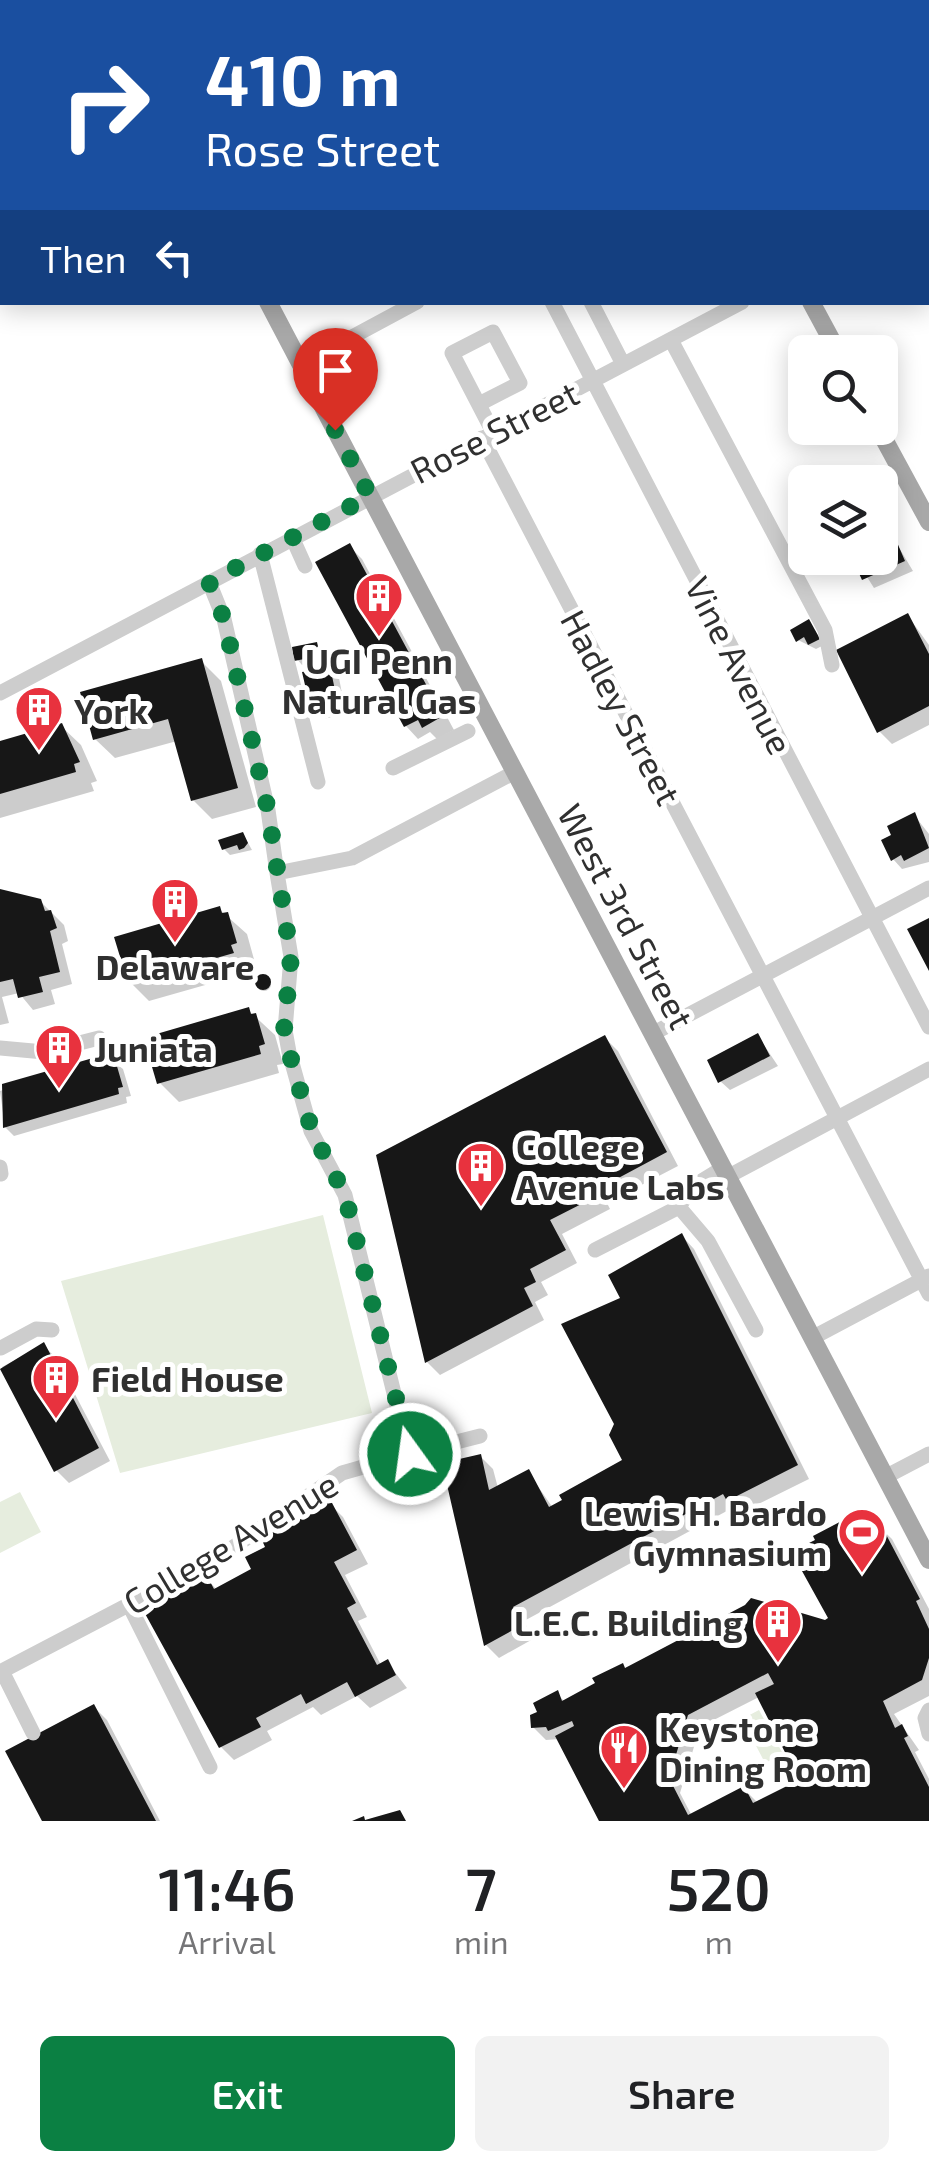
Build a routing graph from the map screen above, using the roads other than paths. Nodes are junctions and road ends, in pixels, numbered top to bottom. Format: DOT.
graph roads {
  1 [pos="273,305"];
  2 [pos="411,305"];
  3 [pos="554,305"];
  4 [pos="593,305"];
  5 [pos="734,305"];
  6 [pos="813,305"];
  7 [pos="829,335"];
  8 [pos="671,340"];
  9 [pos="300,364"];
  10 [pos="623,364"];
  11 [pos="592,380"];
  12 [pos="479,404"];
  13 [pos="487,435"];
  14 [pos="887,445"];
  15 [pos="370,496"];
  16 [pos="929,522"];
  17 [pos="292,538"];
  18 [pos="260,554"];
  19 [pos="305,566"];
  20 [pos="209,582"];
  21 [pos="832,665"];
  22 [pos="0,693"];
  23 [pos="468,731"];
  24 [pos="393,768"];
  25 [pos="515,772"];
  26 [pos="318,782"];
  27 [pos="277,873"];
  28 [pos="929,888"];
  29 [pos="871,918"];
  30 [pos="762,976"];
  31 [pos="928,1024"];
  32 [pos="652,1034"];
  33 [pos="99,1038"];
  34 [pos="0,1048"];
  35 [pos="929,1069"];
  36 [pos="838,1119"];
  37 [pos="725,1172"];
  38 [pos="679,1206"];
  39 [pos="594,1250"];
  40 [pos="926,1283"];
  41 [pos="52,1330"];
  42 [pos="756,1330"];
  43 [pos="812,1338"];
  44 [pos="2,1350"];
  45 [pos="480,1436"];
  46 [pos="410,1454"];
  47 [pos="929,1454"];
  48 [pos="885,1477"];
  49 [pos="929,1560"];
  50 [pos="129,1605"];
  51 [pos="1,1671"];
  52 [pos="929,1710"];
  53 [pos="34,1733"];
  54 [pos="929,1734"];
  55 [pos="210,1767"];
  1 -- 9 [label="main road, West 3rd Street"];
  2 -- 9 [label="street"];
  3 -- 11 [label="street, Vine Avenue"];
  4 -- 10 [label="street"];
  5 -- 8 [label="street, Rose Street"];
  6 -- 7 [label="main road"];
  8 -- 10 [label="street, Rose Street"];
  8 -- 21 [label="street"];
  9 -- 15 [label="main road, West 3rd Street"];
  10 -- 11 [label="street, Rose Street"];
  11 -- 13 [label="street, Rose Street"];
  11 -- 29 [label="street, Vine Avenue"];
  12 -- 12 [label="street, Hadley Street"];
  12 -- 13 [label="street, Hadley Street"];
  13 -- 15 [label="street, Rose Street"];
  13 -- 30 [label="street, Hadley Street"];
  14 -- 16 [label="main road"];
  15 -- 17 [label="street, Rose Street"];
  15 -- 25 [label="main road, West 3rd Street"];
  17 -- 18 [label="street, Rose Street"];
  17 -- 19 [label="street"];
  18 -- 20 [label="street, Rose Street"];
  18 -- 26 [label="street"];
  20 -- 22 [label="street, Rose Street"];
  20 -- 27 [label="street"];
  23 -- 24 [label="street"];
  25 -- 27 [label="street"];
  25 -- 32 [label="main road, West 3rd Street"];
  27 -- 46 [label="street"];
  28 -- 29 [label="street"];
  29 -- 30 [label="street"];
  29 -- 31 [label="street, Vine Avenue"];
  30 -- 32 [label="street"];
  30 -- 36 [label="street, Hadley Street"];
  32 -- 37 [label="main road, West 3rd Street"];
  33 -- 34 [label="street"];
  35 -- 36 [label="street"];
  36 -- 37 [label="street"];
  36 -- 40 [label="street, Hadley Street"];
  37 -- 38 [label="street"];
  37 -- 43 [label="main road, West 3rd Street"];
  38 -- 39 [label="street"];
  38 -- 42 [label="street"];
  40 -- 43 [label="street"];
  41 -- 44 [label="street"];
  43 -- 48 [label="main road, West 3rd Street"];
  45 -- 46 [label="street, College Avenue"];
  46 -- 50 [label="street, College Avenue"];
  47 -- 48 [label="street"];
  48 -- 49 [label="main road, West 3rd Street"];
  50 -- 51 [label="street, College Avenue"];
  50 -- 55 [label="street"];
  51 -- 53 [label="street"];
  52 -- 54 [label="street"];
}
